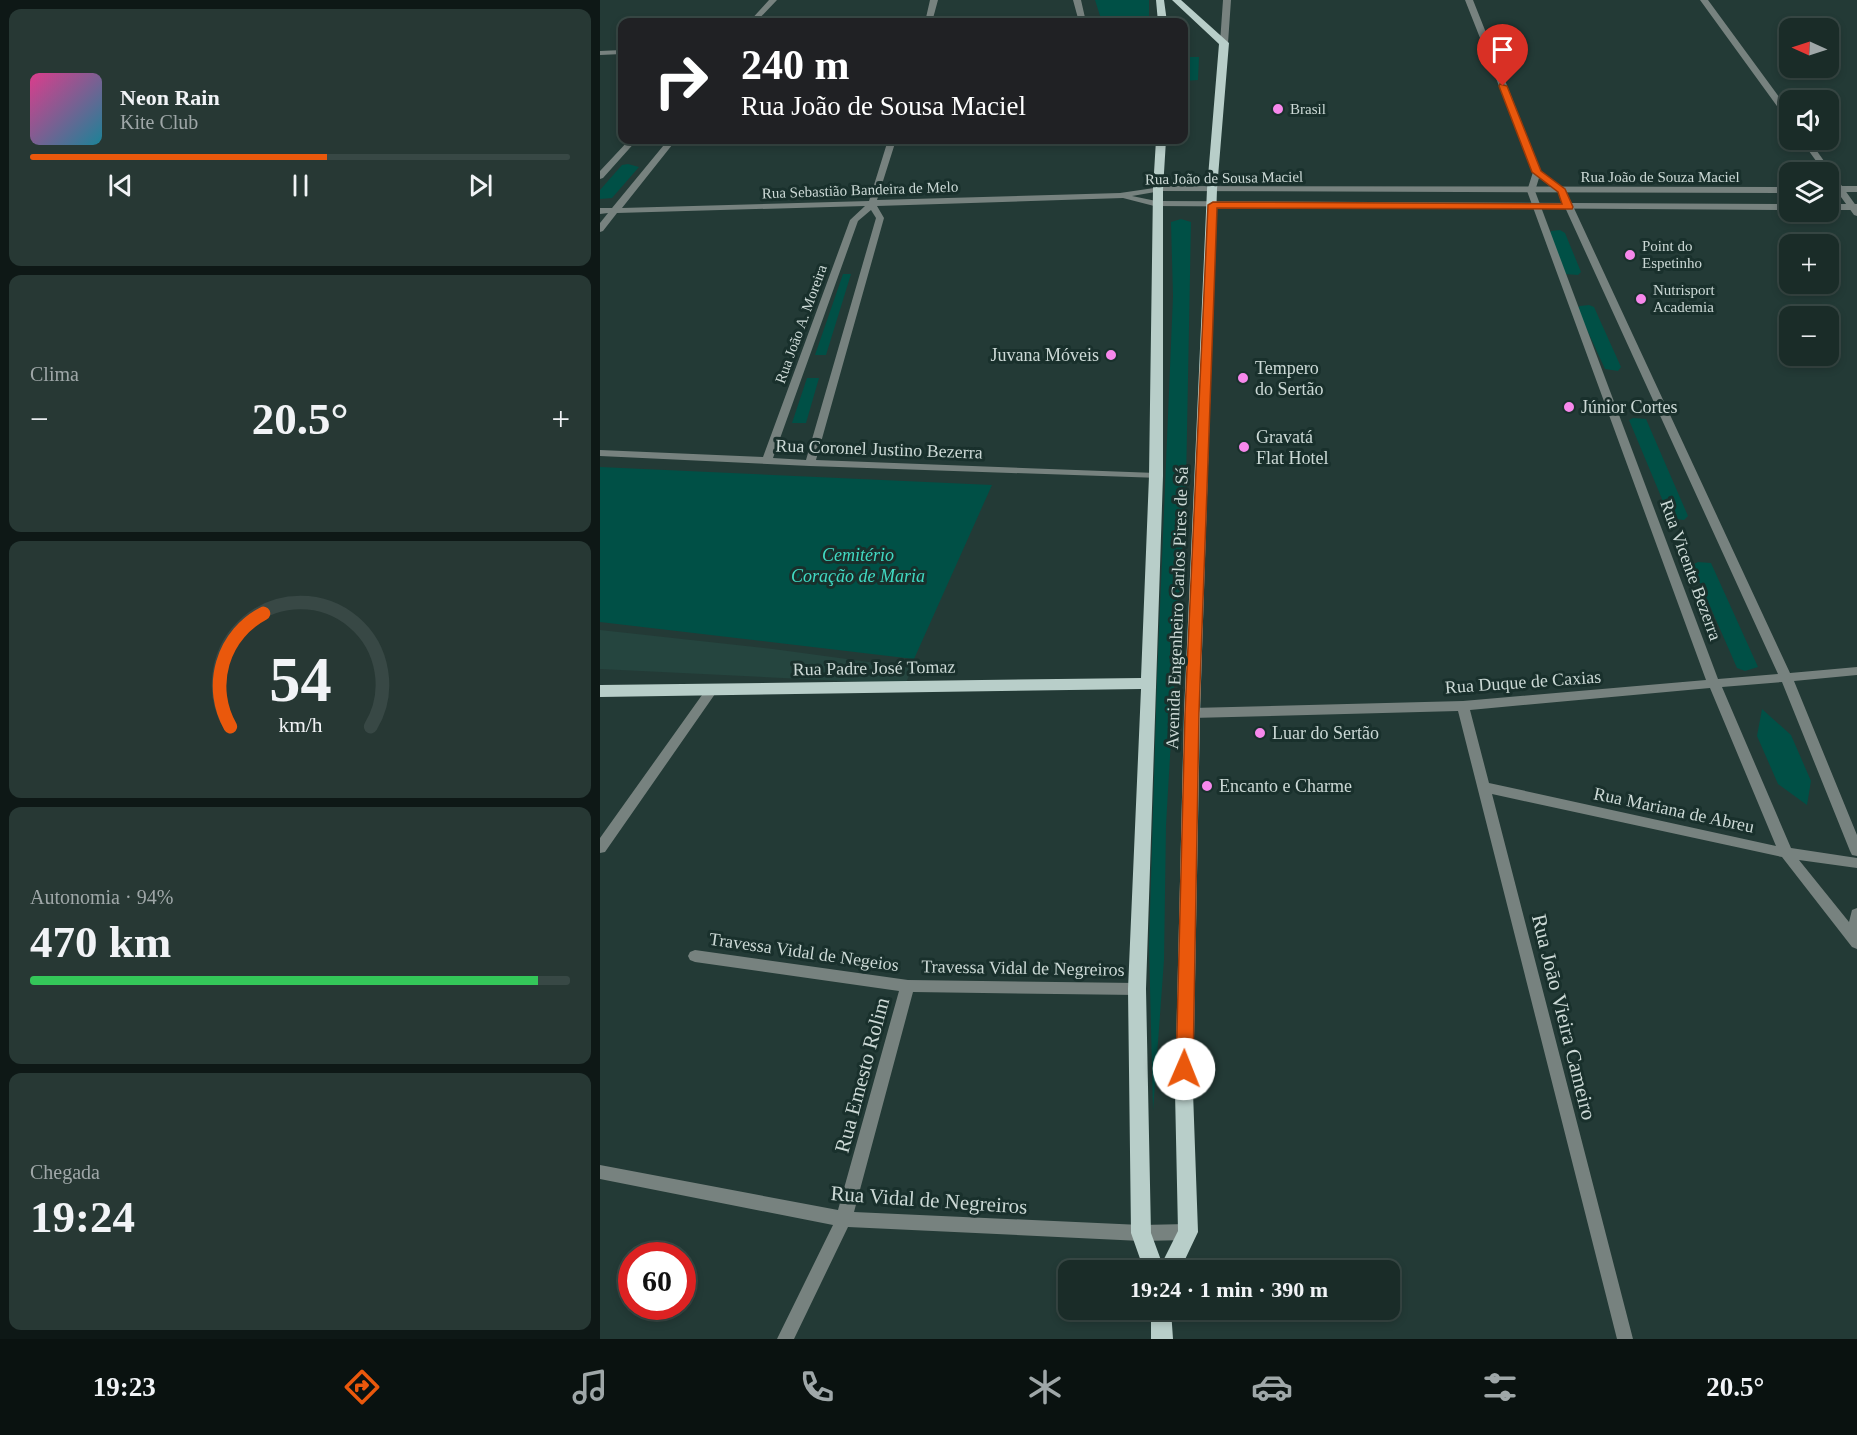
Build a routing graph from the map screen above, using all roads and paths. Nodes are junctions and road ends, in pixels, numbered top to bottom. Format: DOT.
graph roads {
  1 [pos="772,0"];
  2 [pos="934,0"];
  3 [pos="1077,0"];
  4 [pos="1160,0"];
  5 [pos="1176,0"];
  6 [pos="1227,0"];
  7 [pos="1469,0"];
  8 [pos="1704,0"];
  9 [pos="756,18"];
  10 [pos="929,18"];
  11 [pos="1082,18"];
  12 [pos="1162,18"];
  13 [pos="1224,43"];
  14 [pos="618,52"];
  15 [pos="600,53"];
  16 [pos="1779,103"];
  17 [pos="629,144"];
  18 [pos="669,144"];
  19 [pos="891,144"];
  20 [pos="1161,144"];
  21 [pos="1812,150"];
  22 [pos="1537,172"];
  23 [pos="600,176"];
  24 [pos="1212,189"];
  25 [pos="1841,189"];
  26 [pos="1857,189"];
  27 [pos="1531,190"];
  28 [pos="1779,190"];
  29 [pos="1562,191"];
  30 [pos="1120,196"];
  31 [pos="1158,197"];
  32 [pos="872,204"];
  33 [pos="1213,205"];
  34 [pos="1537,207"];
  35 [pos="1569,207"];
  36 [pos="1779,207"];
  37 [pos="1839,208"];
  38 [pos="1856,209"];
  39 [pos="600,211"];
  40 [pos="616,211"];
  41 [pos="600,229"];
  42 [pos="600,453"];
  43 [pos="767,461"];
  44 [pos="810,464"];
  45 [pos="1156,476"];
  46 [pos="1857,671"];
  47 [pos="1786,677"];
  48 [pos="1148,683"];
  49 [pos="1714,684"];
  50 [pos="600,691"];
  51 [pos="711,691"];
  52 [pos="1463,706"];
  53 [pos="1192,713"];
  54 [pos="1483,787"];
  55 [pos="600,848"];
  56 [pos="1857,851"];
  57 [pos="1786,853"];
  58 [pos="1857,863"];
  59 [pos="1857,914"];
  60 [pos="1856,940"];
  61 [pos="695,956"];
  62 [pos="908,986"];
  63 [pos="1137,989"];
  64 [pos="600,1172"];
  65 [pos="844,1219"];
  66 [pos="1188,1232"];
  67 [pos="1141,1233"];
  68 [pos="1150,1260"];
  69 [pos="1174,1260"];
  70 [pos="1161,1320"];
  71 [pos="785,1339"];
  72 [pos="1162,1339"];
  73 [pos="1625,1339"];
  1 -- 9 [label="street"];
  2 -- 10 [label="street"];
  3 -- 11 [label="street"];
  4 -- 12 [label="main road"];
  5 -- 13 [label="main road"];
  6 -- 13 [label="street"];
  7 -- 22 [label="street"];
  8 -- 16 [label="street"];
  13 -- 24 [label="main road, Avenida Engenheiro Carlos Pires de Sá"];
  14 -- 15 [label="street"];
  17 -- 23 [label="street"];
  18 -- 40 [label="street"];
  19 -- 32 [label="street, Rua João A. Moreira"];
  20 -- 31 [label="main road, Avenida Engenheiro Carlos Pires de Sá"];
  21 -- 25 [label="street"];
  22 -- 27 [label="street"];
  22 -- 29 [label="street, Rua Vicente Bezerra"];
  24 -- 27 [label="street, Rua João de Sousa Maciel"];
  24 -- 31 [label="street, Rua João de Sousa Maciel"];
  24 -- 33 [label="main road, Avenida Engenheiro Carlos Pires de Sá"];
  25 -- 26 [label="street"];
  25 -- 38 [label="street"];
  27 -- 29 [label="street, Rua João de Souza Maciel"];
  27 -- 34 [label="street, Rua Vicente Bezerra"];
  28 -- 29 [label="street, Rua João de Souza Maciel"];
  29 -- 35 [label="street, Rua Vicente Bezerra"];
  30 -- 31 [label="street, Rua João de Sousa Maciel"];
  30 -- 31 [label="street, Rua João de Sousa Maciel"];
  30 -- 32 [label="street, Rua Sebastião Bandeira de Melo"];
  31 -- 33 [label="street, Rua João de Sousa Maciel"];
  31 -- 45 [label="main road, Avenida Engenheiro Carlos Pires de Sá"];
  32 -- 40 [label="street, Rua Sebastião Bandeira de Melo"];
  32 -- 43 [label="street, Rua João A. Moreira"];
  32 -- 44 [label="street, Rua João A. Moreira"];
  33 -- 34 [label="street, Rua João de Sousa Maciel"];
  33 -- 53 [label="main road, Avenida Engenheiro Carlos Pires de Sá"];
  34 -- 35 [label="street, Rua João de Souza Maciel"];
  34 -- 49 [label="street, Rua Vicente Bezerra"];
  35 -- 36 [label="street, Rua João de Souza Maciel"];
  35 -- 47 [label="street, Rua Vicente Bezerra"];
  37 -- 38 [label="street"];
  39 -- 40 [label="street, Rua Sebastião Bandeira de Melo"];
  40 -- 41 [label="street"];
  42 -- 43 [label="street, Rua Coronel Justino Bezerra"];
  43 -- 44 [label="street, Rua Coronel Justino Bezerra"];
  44 -- 45 [label="street, Rua Coronel Justino Bezerra"];
  45 -- 48 [label="main road, Avenida Engenheiro Carlos Pires de Sá"];
  46 -- 47 [label="street, Rua Duque de Caxias"];
  47 -- 49 [label="street, Rua Duque de Caxias"];
  47 -- 56 [label="street, Rua Vicente Bezerra"];
  48 -- 51 [label="main road, Rua Padre José Tomaz"];
  48 -- 63 [label="main road, Avenida Engenheiro Carlos Pires de Sá"];
  49 -- 52 [label="street, Rua Duque de Caxias"];
  49 -- 57 [label="street, Rua Vicente Bezerra"];
  50 -- 51 [label="main road, Rua Padre José Tomaz"];
  51 -- 55 [label="street"];
  52 -- 53 [label="street, Rua Duque de Caxias"];
  52 -- 54 [label="street, Rua Joāo Vieira Cameiro"];
  53 -- 66 [label="main road, Avenida Engenheiro Carlos Pires de Sá"];
  54 -- 57 [label="street, Rua Mariana de Abreu"];
  54 -- 73 [label="street, Rua Joāo Vieira Cameiro"];
  57 -- 58 [label="street, Rua Mariana de Abreu"];
  57 -- 60 [label="street, Rua Vicente Bezerra"];
  59 -- 60 [label="street, Rua Vicente Bezerra"];
  61 -- 62 [label="street, Travessa Vidal de Negeios"];
  62 -- 63 [label="street, Travessa Vidal de Negreiros"];
  62 -- 65 [label="street, Rua Emesto Rolim"];
  63 -- 67 [label="main road, Avenida Engenheiro Carlos Pires de Sá"];
  64 -- 65 [label="street, Rua Vidal de Negreiros"];
  65 -- 67 [label="street, Rua Vidal de Negreiros"];
  65 -- 71 [label="street, Rua Emesto Rolim"];
  66 -- 67 [label="street, Rua Vidal de Negreiros"];
  66 -- 69 [label="main road, Avenida Engenheiro Carlos Pires de Sá"];
  67 -- 68 [label="main road, Avenida Engenheiro Carlos Pires de Sá"];
  70 -- 72 [label="main road"];
}
